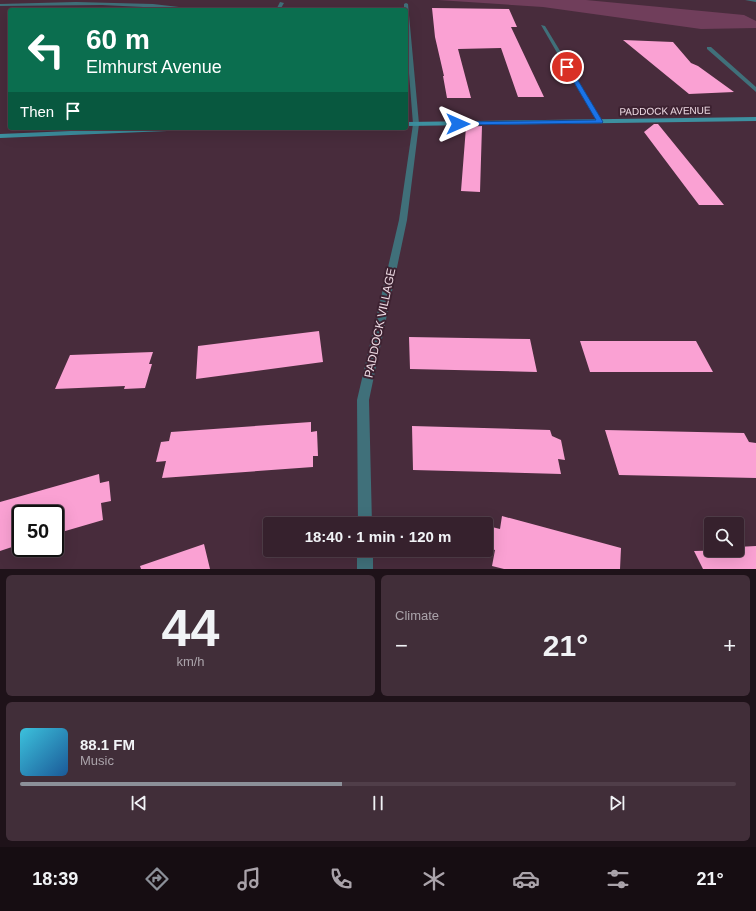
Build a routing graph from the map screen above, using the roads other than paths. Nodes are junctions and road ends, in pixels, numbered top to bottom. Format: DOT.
graph roads {
  1 [pos="747,0"];
  2 [pos="756,1"];
  3 [pos="282,3"];
  4 [pos="0,4"];
  5 [pos="406,4"];
  6 [pos="186,8"];
  7 [pos="279,8"];
  8 [pos="406,8"];
  9 [pos="543,26"];
  10 [pos="709,48"];
  11 [pos="408,52"];
  12 [pos="756,90"];
  13 [pos="756,119"];
  14 [pos="600,122"];
  15 [pos="411,124"];
  16 [pos="144,130"];
  17 [pos="0,136"];
  18 [pos="365,517"];
  19 [pos="365,557"];
  20 [pos="365,569"];
  1 -- 2 [label="street"];
  3 -- 7 [label="street"];
  4 -- 6 [label="street"];
  5 -- 8 [label="street, PADDOCK VILLAGE"];
  9 -- 14 [label="street"];
  10 -- 12 [label="street"];
  11 -- 15 [label="street, PADDOCK VILLAGE"];
  13 -- 14 [label="main road, PADDOCK AVENUE"];
  14 -- 15 [label="main road, PADDOCK AVENUE"];
  15 -- 18 [label="street, PADDOCK VILLAGE"];
  16 -- 17 [label="main road"];
  19 -- 20 [label="street"];
}
